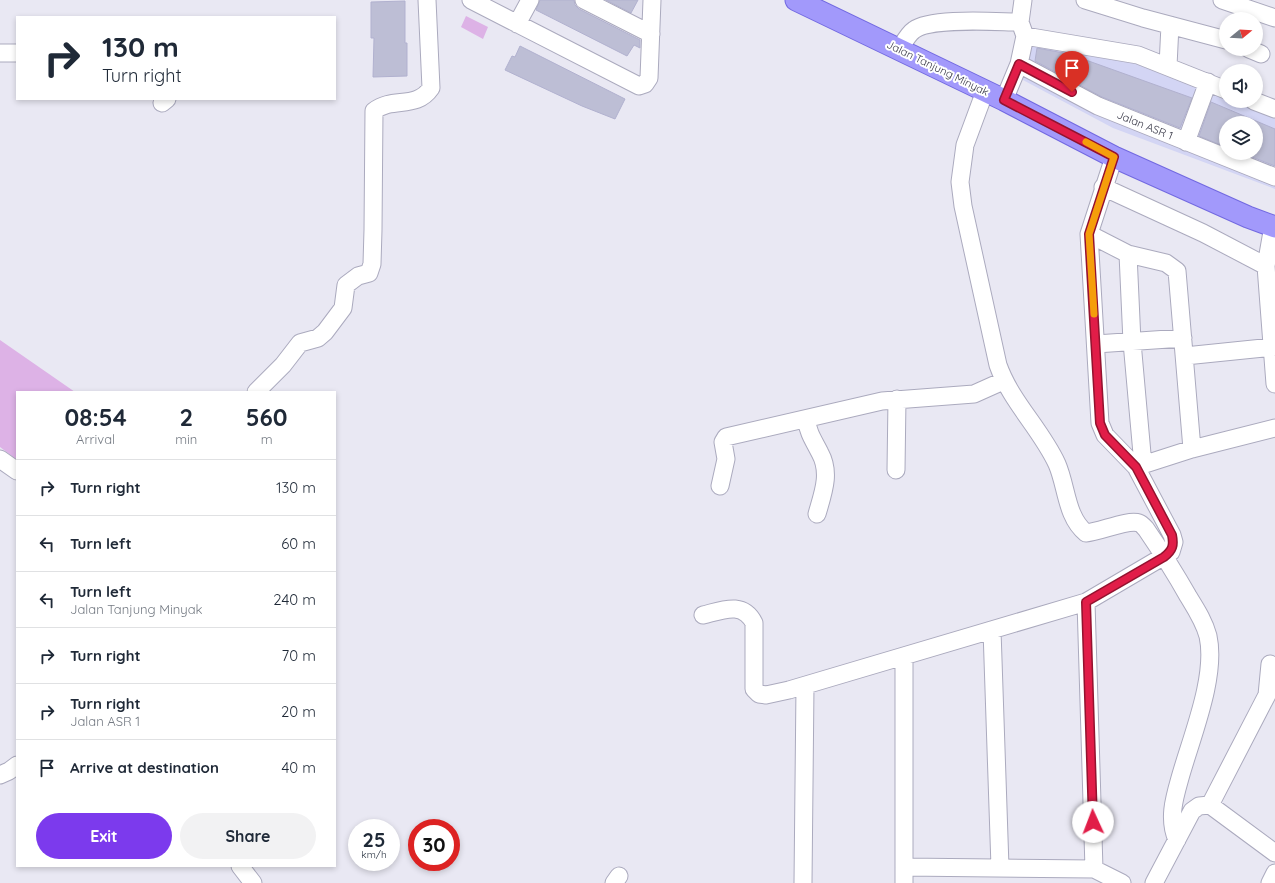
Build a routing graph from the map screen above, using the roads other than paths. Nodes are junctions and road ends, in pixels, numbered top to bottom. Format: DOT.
graph roads {
  1 [pos="427,0"];
  2 [pos="471,0"];
  3 [pos="530,0"];
  4 [pos="584,0"];
  5 [pos="652,0"];
  6 [pos="796,0"];
  7 [pos="1023,0"];
  8 [pos="1085,0"];
  9 [pos="1222,0"];
  10 [pos="1275,18"];
  11 [pos="517,24"];
  12 [pos="1170,25"];
  13 [pos="1023,29"];
  14 [pos="651,34"];
  15 [pos="1219,38"];
  16 [pos="899,50"];
  17 [pos="0,53"];
  18 [pos="16,53"];
  19 [pos="1019,64"];
  20 [pos="1168,66"];
  21 [pos="1208,82"];
  22 [pos="1219,87"];
  23 [pos="985,90"];
  24 [pos="1004,100"];
  25 [pos="1263,104"];
  26 [pos="1275,109"];
  27 [pos="1186,142"];
  28 [pos="1114,157"];
  29 [pos="1275,177"];
  30 [pos="1103,187"];
  31 [pos="1274,226"];
  32 [pos="1089,234"];
  33 [pos="1128,254"];
  34 [pos="1269,275"];
  35 [pos="1183,338"];
  36 [pos="1132,342"];
  37 [pos="1096,344"];
  38 [pos="1273,347"];
  39 [pos="1185,356"];
  40 [pos="1003,381"];
  41 [pos="1275,384"];
  42 [pos="257,391"];
  43 [pos="898,399"];
  44 [pos="806,419"];
  45 [pos="1275,428"];
  46 [pos="1192,449"];
  47 [pos="0,459"];
  48 [pos="1140,466"];
  49 [pos="16,470"];
  50 [pos="896,470"];
  51 [pos="720,486"];
  52 [pos="817,514"];
  53 [pos="1164,557"];
  54 [pos="1086,602"];
  55 [pos="703,614"];
  56 [pos="992,630"];
  57 [pos="904,656"];
  58 [pos="1270,664"];
  59 [pos="805,686"];
  60 [pos="16,766"];
  61 [pos="0,775"];
  62 [pos="1210,805"];
  63 [pos="1177,840"];
  64 [pos="1275,853"];
  65 [pos="241,867"];
  66 [pos="1000,867"];
  67 [pos="1094,869"];
  68 [pos="1275,873"];
  69 [pos="904,875"];
  70 [pos="252,883"];
  71 [pos="803,883"];
  72 [pos="1122,883"];
  73 [pos="1154,883"];
  74 [pos="1270,883"];
  1 -- 42 [label="street"];
  2 -- 11 [label="street"];
  3 -- 11 [label="street"];
  4 -- 14 [label="street"];
  5 -- 14 [label="street"];
  6 -- 16 [label="main road, Jalan Tanjung Minyak"];
  7 -- 13 [label="street"];
  8 -- 12 [label="street"];
  9 -- 10 [label="street"];
  11 -- 14 [label="street"];
  12 -- 15 [label="street"];
  12 -- 20 [label="street"];
  13 -- 16 [label="street"];
  13 -- 19 [label="street"];
  13 -- 20 [label="street"];
  16 -- 23 [label="main road, Jalan Tanjung Minyak"];
  17 -- 18 [label="street"];
  19 -- 24 [label="street"];
  19 -- 27 [label="street, Jalan ASR 1"];
  20 -- 21 [label="street"];
  21 -- 22 [label="street"];
  21 -- 27 [label="street"];
  23 -- 24 [label="main road, Jalan Tanjung Minyak"];
  23 -- 40 [label="street"];
  24 -- 28 [label="main road, Jalan Tanjung Minyak"];
  25 -- 26 [label="street"];
  27 -- 29 [label="street, Jalan ASR 1"];
  28 -- 30 [label="street"];
  28 -- 31 [label="main road, Jalan Tanjung Minyak"];
  30 -- 32 [label="street"];
  30 -- 34 [label="street"];
  31 -- 34 [label="street"];
  32 -- 33 [label="street"];
  32 -- 37 [label="street"];
  33 -- 35 [label="street"];
  33 -- 36 [label="street"];
  34 -- 38 [label="street"];
  35 -- 36 [label="street"];
  35 -- 39 [label="street"];
  36 -- 37 [label="street"];
  36 -- 48 [label="street"];
  37 -- 48 [label="street"];
  38 -- 39 [label="street"];
  38 -- 41 [label="street"];
  39 -- 46 [label="street"];
  40 -- 43 [label="street"];
  40 -- 53 [label="street"];
  43 -- 44 [label="street"];
  43 -- 50 [label="street"];
  44 -- 51 [label="street"];
  44 -- 52 [label="street"];
  45 -- 46 [label="street"];
  46 -- 48 [label="street"];
  47 -- 49 [label="street"];
  48 -- 53 [label="street"];
  53 -- 54 [label="street"];
  53 -- 63 [label="street"];
  54 -- 56 [label="street"];
  54 -- 67 [label="street"];
  55 -- 59 [label="street"];
  56 -- 57 [label="street"];
  56 -- 66 [label="street"];
  57 -- 59 [label="street"];
  57 -- 69 [label="street"];
  58 -- 62 [label="street"];
  59 -- 71 [label="street"];
  60 -- 61 [label="street"];
  62 -- 63 [label="street"];
  62 -- 64 [label="street"];
  63 -- 73 [label="street"];
  65 -- 70 [label="street"];
  66 -- 67 [label="street"];
  66 -- 69 [label="street"];
  67 -- 72 [label="street"];
  68 -- 74 [label="street"];
}
